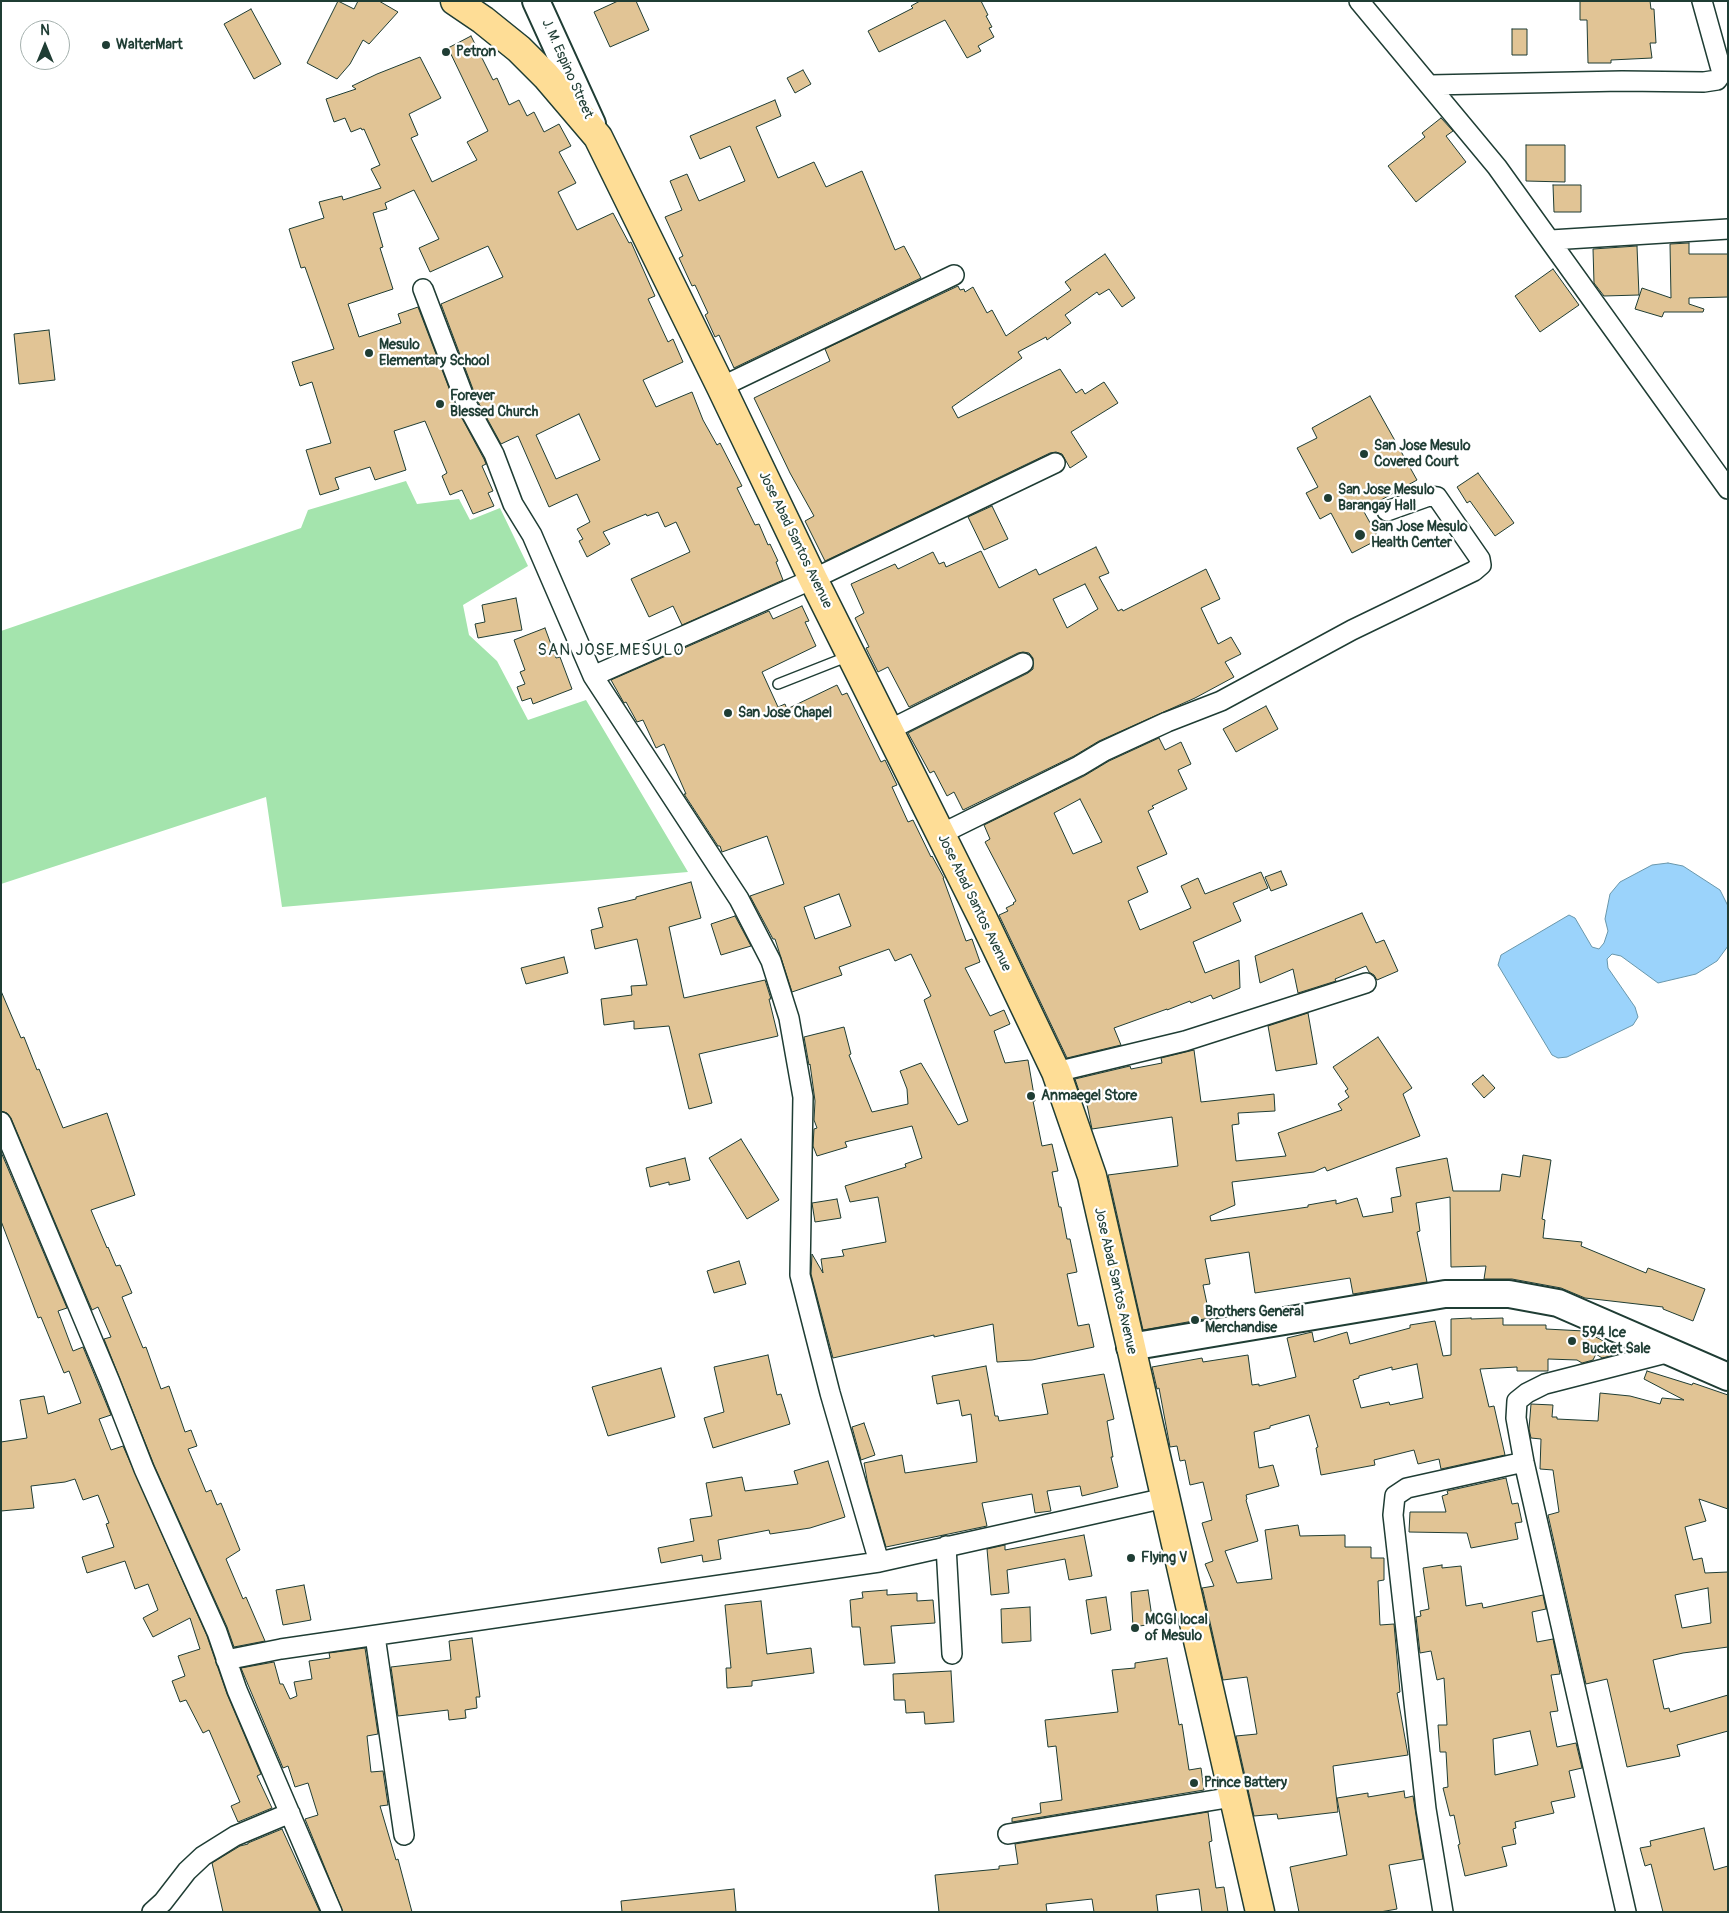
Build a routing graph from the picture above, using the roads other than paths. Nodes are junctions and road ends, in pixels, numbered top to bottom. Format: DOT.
graph roads {
  1 [pos="455,1"];
  2 [pos="536,1"];
  3 [pos="1360,1"];
  4 [pos="1702,1"];
  5 [pos="1430,85"];
  6 [pos="598,137"];
  7 [pos="1728,229"];
  8 [pos="1551,240"];
  9 [pos="954,275"];
  10 [pos="422,289"];
  11 [pos="722,387"];
  12 [pos="1055,463"];
  13 [pos="1728,489"];
  14 [pos="1387,511"];
  15 [pos="813,579"];
  16 [pos="851,654"];
  17 [pos="1023,663"];
  18 [pos="593,676"];
  19 [pos="778,684"];
  20 [pos="889,730"];
  21 [pos="940,834"];
  22 [pos="1366,984"];
  23 [pos="1056,1072"];
  24 [pos="1,1122"];
  25 [pos="1130,1347"];
  26 [pos="1670,1352"];
  27 [pos="1728,1377"];
  28 [pos="1524,1462"];
  29 [pos="1165,1498"];
  30 [pos="946,1546"];
  31 [pos="879,1562"];
  32 [pos="375,1636"];
  33 [pos="952,1654"];
  34 [pos="226,1660"];
  35 [pos="1233,1797"];
  36 [pos="290,1813"];
  37 [pos="1008,1834"];
  38 [pos="404,1835"];
  39 [pos="152,1912"];
  40 [pos="332,1912"];
  41 [pos="1260,1912"];
  42 [pos="1443,1912"];
  43 [pos="1626,1912"];
  1 -- 6 [label="highway, Jose Abad Santos Avenue"];
  2 -- 6 [label="main road, J. M. Espino Street"];
  3 -- 5 [label="street"];
  4 -- 5 [label="street"];
  5 -- 8 [label="street"];
  6 -- 11 [label="highway, Jose Abad Santos Avenue"];
  7 -- 8 [label="street"];
  8 -- 13 [label="street"];
  9 -- 11 [label="street"];
  10 -- 18 [label="street"];
  11 -- 15 [label="highway, Jose Abad Santos Avenue"];
  12 -- 15 [label="street"];
  14 -- 21 [label="street"];
  15 -- 16 [label="highway, Jose Abad Santos Avenue"];
  15 -- 18 [label="street"];
  16 -- 19 [label="lane"];
  16 -- 20 [label="highway, Jose Abad Santos Avenue"];
  17 -- 20 [label="street"];
  18 -- 31 [label="street"];
  20 -- 21 [label="highway, Jose Abad Santos Avenue"];
  21 -- 23 [label="highway, Jose Abad Santos Avenue"];
  22 -- 23 [label="street"];
  23 -- 25 [label="highway, Jose Abad Santos Avenue"];
  24 -- 34 [label="street"];
  25 -- 26 [label="main road"];
  25 -- 29 [label="highway, Jose Abad Santos Avenue"];
  26 -- 27 [label="main road"];
  26 -- 28 [label="street"];
  28 -- 42 [label="street"];
  28 -- 43 [label="street"];
  29 -- 30 [label="street"];
  29 -- 35 [label="highway, Jose Abad Santos Avenue"];
  30 -- 31 [label="street"];
  30 -- 33 [label="street"];
  31 -- 32 [label="street"];
  32 -- 34 [label="street"];
  32 -- 38 [label="street"];
  34 -- 36 [label="street"];
  35 -- 37 [label="street"];
  35 -- 41 [label="highway, Jose Abad Santos Avenue"];
  36 -- 39 [label="street"];
  36 -- 40 [label="street"];
}
